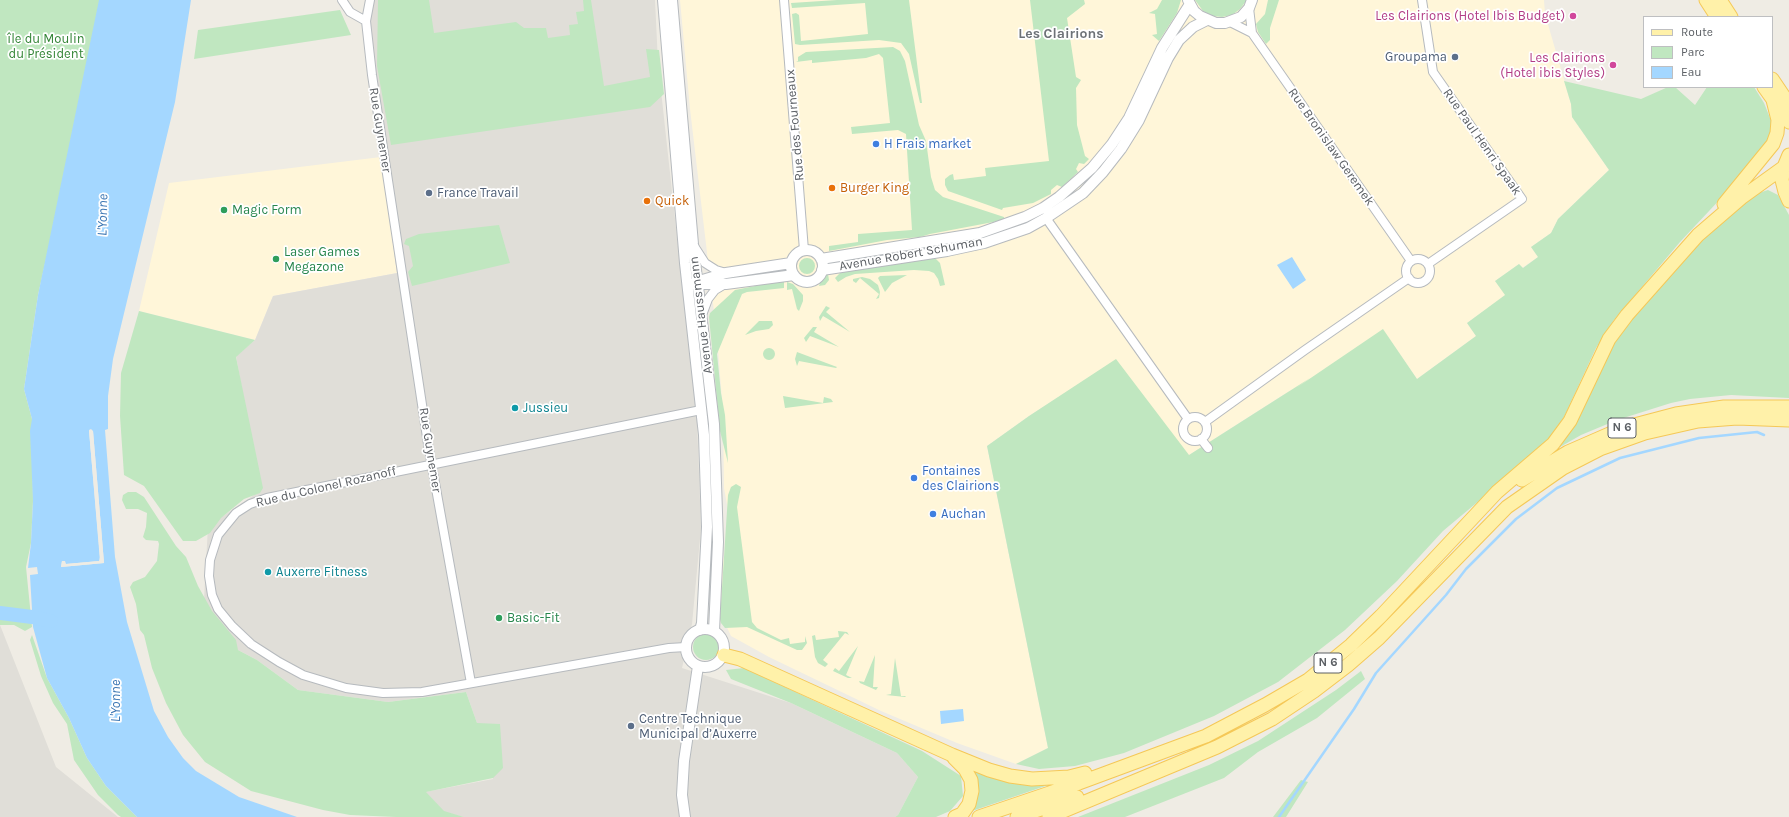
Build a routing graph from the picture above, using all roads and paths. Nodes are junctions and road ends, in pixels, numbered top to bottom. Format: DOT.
graph roads {
  1 [pos="342,0"];
  2 [pos="370,0"];
  3 [pos="663,0"];
  4 [pos="672,0"];
  5 [pos="784,0"];
  6 [pos="1422,0"];
  7 [pos="1706,0"];
  8 [pos="1720,0"];
  9 [pos="1189,2"];
  10 [pos="1250,4"];
  11 [pos="1716,16"];
  12 [pos="1730,16"];
  13 [pos="1207,20"];
  14 [pos="366,21"];
  15 [pos="1230,22"];
  16 [pos="1252,33"];
  17 [pos="1773,80"];
  18 [pos="1765,88"];
  19 [pos="1773,100"];
  20 [pos="1789,104"];
  21 [pos="1789,122"];
  22 [pos="1786,161"];
  23 [pos="1789,201"];
  24 [pos="1046,218"];
  25 [pos="1698,235"];
  26 [pos="693,244"];
  27 [pos="804,250"];
  28 [pos="821,259"];
  29 [pos="1411,261"];
  30 [pos="791,263"];
  31 [pos="1428,264"];
  32 [pos="822,270"];
  33 [pos="726,273"];
  34 [pos="794,275"];
  35 [pos="1409,278"];
  36 [pos="694,283"];
  37 [pos="726,284"];
  38 [pos="702,316"];
  39 [pos="1789,407"];
  40 [pos="701,410"];
  41 [pos="1736,418"];
  42 [pos="1188,419"];
  43 [pos="1789,420"];
  44 [pos="1205,422"];
  45 [pos="1789,424"];
  46 [pos="1201,439"];
  47 [pos="1208,448"];
  48 [pos="432,464"];
  49 [pos="1478,514"];
  50 [pos="700,630"];
  51 [pos="714,631"];
  52 [pos="686,647"];
  53 [pos="724,655"];
  54 [pos="698,666"];
  55 [pos="471,683"];
  56 [pos="952,755"];
  57 [pos="1141,760"];
  58 [pos="1169,766"];
  59 [pos="685,817"];
  60 [pos="955,817"];
  61 [pos="979,817"];
  62 [pos="1017,817"];
  63 [pos="1049,817"];
  1 -- 14 [label="street"];
  2 -- 14 [label="street, Rue Guynemer"];
  3 -- 36 [label="street, Avenue Haussmann"];
  4 -- 26 [label="street, Avenue Haussmann"];
  5 -- 27 [label="street, Rue des Fourneaux"];
  6 -- 31 [label="street, Rue Paul Henri Spaak"];
  7 -- 11 [label="main road"];
  8 -- 12 [label="main road"];
  9 -- 13 [label="street"];
  9 -- 28 [label="street, Avenue Robert Schuman"];
  10 -- 15 [label="street"];
  10 -- 16 [label="street, Rue Bronislaw Geremek"];
  13 -- 15 [label="street"];
  13 -- 24 [label="street, Avenue Robert Schuman"];
  14 -- 48 [label="street, Rue Guynemer"];
  15 -- 16 [label="street, Rue Bronislaw Geremek"];
  16 -- 29 [label="street, Rue Bronislaw Geremek"];
  17 -- 20 [label="main road"];
  18 -- 19 [label="main road"];
  19 -- 21 [label="main road"];
  19 -- 25 [label="main road"];
  22 -- 23 [label="main road"];
  22 -- 25 [label="main road"];
  24 -- 32 [label="street, Avenue Robert Schuman"];
  24 -- 42 [label="street"];
  25 -- 49 [label="main road"];
  26 -- 33 [label="street"];
  26 -- 36 [label="street, Avenue Haussmann"];
  27 -- 28 [label="street"];
  27 -- 30 [label="street"];
  28 -- 32 [label="street"];
  29 -- 31 [label="street"];
  29 -- 35 [label="street"];
  30 -- 33 [label="street"];
  30 -- 34 [label="street"];
  31 -- 35 [label="street"];
  32 -- 34 [label="street"];
  33 -- 36 [label="street"];
  34 -- 37 [label="street"];
  35 -- 44 [label="street"];
  36 -- 37 [label="street"];
  36 -- 38 [label="street, Avenue Haussmann"];
  36 -- 40 [label="street, Avenue Haussmann"];
  37 -- 38 [label="street"];
  38 -- 51 [label="street, Avenue Haussmann"];
  39 -- 49 [label="main road, N 6"];
  40 -- 48 [label="street, Rue du Colonel Rozanoff"];
  40 -- 50 [label="street, Avenue Haussmann"];
  41 -- 43 [label="main road, N 6"];
  41 -- 45 [label="main road"];
  41 -- 58 [label="main road, N 6"];
  42 -- 44 [label="street"];
  42 -- 46 [label="street"];
  44 -- 46 [label="street"];
  46 -- 47 [label="street"];
  48 -- 55 [label="street, Rue Guynemer"];
  48 -- 55 [label="street, Rue du Colonel Rozanoff"];
  49 -- 57 [label="main road, N 6"];
  50 -- 51 [label="street"];
  50 -- 52 [label="street"];
  51 -- 53 [label="street"];
  52 -- 54 [label="street"];
  52 -- 55 [label="street"];
  53 -- 54 [label="street"];
  53 -- 56 [label="main road"];
  54 -- 59 [label="street"];
  56 -- 57 [label="main road"];
  56 -- 60 [label="main road"];
  57 -- 61 [label="main road, N 6"];
  58 -- 62 [label="main road, N 6"];
  58 -- 63 [label="main road"];
}
